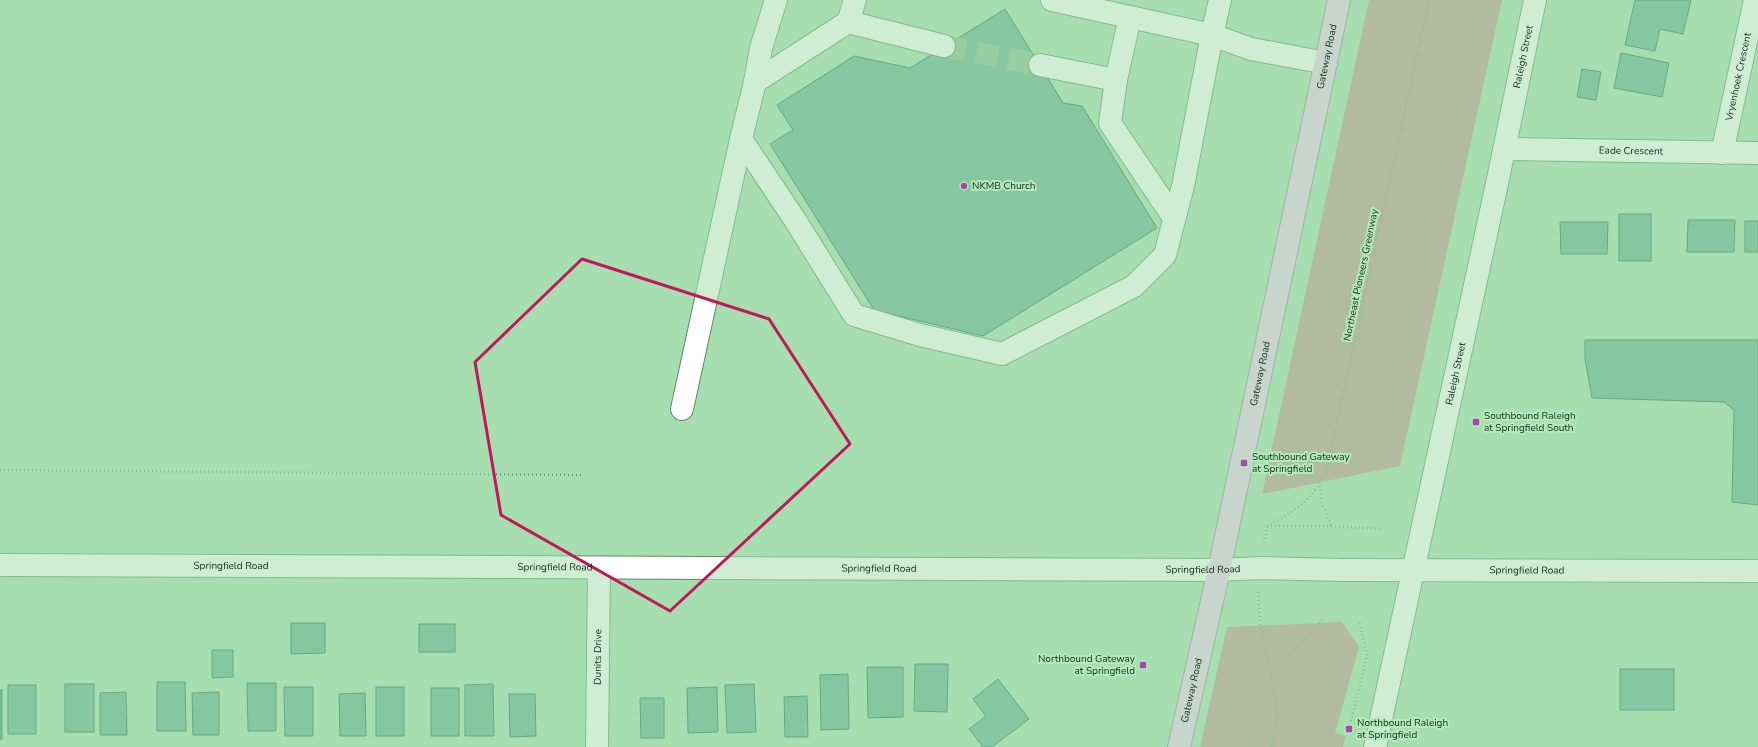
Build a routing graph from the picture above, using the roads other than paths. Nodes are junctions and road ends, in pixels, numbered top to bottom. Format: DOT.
graph roads {
  1 [pos="776,0"];
  2 [pos="855,0"];
  3 [pos="1052,0"];
  4 [pos="1220,0"];
  5 [pos="1339,0"];
  6 [pos="1535,0"];
  7 [pos="1754,0"];
  8 [pos="1130,17"];
  9 [pos="848,22"];
  10 [pos="1212,35"];
  11 [pos="944,46"];
  12 [pos="1326,63"];
  13 [pos="1040,65"];
  14 [pos="1116,80"];
  15 [pos="755,82"];
  16 [pos="741,139"];
  17 [pos="1504,150"];
  18 [pos="1722,153"];
  19 [pos="1758,153"];
  20 [pos="1174,218"];
  21 [pos="682,409"];
  22 [pos="0,565"];
  23 [pos="599,568"];
  24 [pos="1219,570"];
  25 [pos="1413,570"];
  26 [pos="1758,571"];
  27 [pos="597,747"];
  28 [pos="1179,747"];
  29 [pos="1374,747"];
  1 -- 15 [label="street"];
  2 -- 9 [label="street"];
  3 -- 8 [label="street"];
  4 -- 10 [label="street"];
  5 -- 12 [label="main road, Gateway Road"];
  6 -- 17 [label="street, Raleigh Street"];
  7 -- 18 [label="street, Vryenhoek Crescent"];
  8 -- 10 [label="street"];
  8 -- 14 [label="street"];
  9 -- 11 [label="street"];
  9 -- 15 [label="street"];
  10 -- 12 [label="street"];
  10 -- 20 [label="street"];
  12 -- 24 [label="main road, Gateway Road"];
  13 -- 14 [label="street"];
  14 -- 20 [label="street"];
  15 -- 16 [label="street"];
  16 -- 20 [label="street"];
  16 -- 21 [label="street"];
  17 -- 18 [label="street, Eade Crescent"];
  17 -- 25 [label="street, Raleigh Street"];
  18 -- 19 [label="street, Eade Crescent"];
  22 -- 23 [label="street, Springfield Road"];
  23 -- 24 [label="street, Springfield Road"];
  23 -- 27 [label="street, Dunits Drive"];
  24 -- 25 [label="street, Springfield Road"];
  24 -- 28 [label="main road, Gateway Road"];
  25 -- 26 [label="street, Springfield Road"];
  25 -- 29 [label="street, Raleigh Street"];
}
